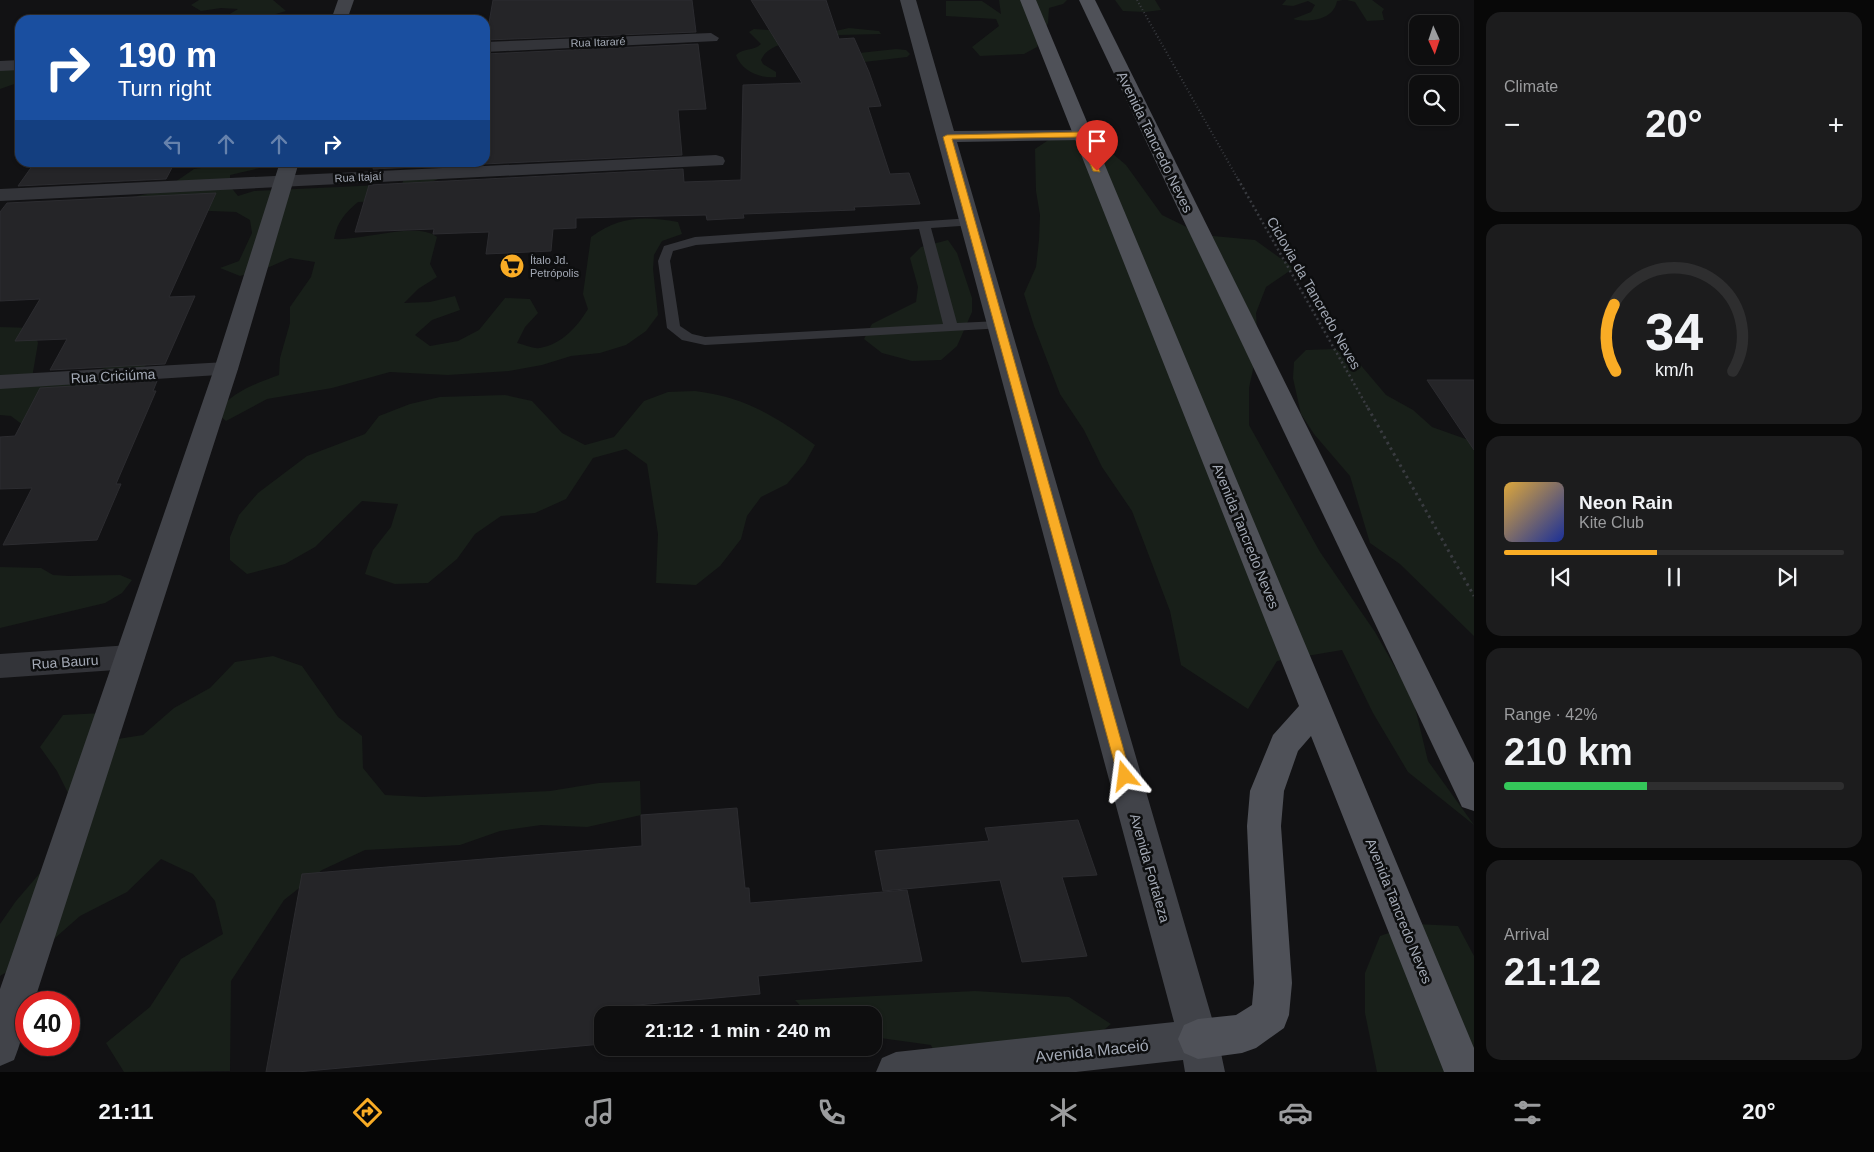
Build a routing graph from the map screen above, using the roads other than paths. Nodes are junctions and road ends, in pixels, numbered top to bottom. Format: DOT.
graph roads {
  1 [pos="346,0"];
  2 [pos="908,0"];
  3 [pos="1028,0"];
  4 [pos="1087,0"];
  5 [pos="340,15"];
  6 [pos="711,38"];
  7 [pos="490,46"];
  8 [pos="15,65"];
  9 [pos="0,66"];
  10 [pos="1082,135"];
  11 [pos="947,137"];
  12 [pos="716,161"];
  13 [pos="482,167"];
  14 [pos="490,167"];
  15 [pos="287,172"];
  16 [pos="0,195"];
  17 [pos="971,222"];
  18 [pos="924,225"];
  19 [pos="1000,325"];
  20 [pos="951,327"];
  21 [pos="226,369"];
  22 [pos="0,382"];
  23 [pos="130,657"];
  24 [pos="0,666"];
  25 [pos="1316,709"];
  26 [pos="1474,797"];
  27 [pos="0,1046"];
  28 [pos="1201,1055"];
  29 [pos="896,1072"];
  30 [pos="1464,1072"];
  1 -- 5 [label="street"];
  2 -- 11 [label="street, Avenida Fortaleza"];
  3 -- 10 [label="main road, Avenida Tancredo Neves"];
  4 -- 26 [label="main road, Avenida Tancredo Neves"];
  6 -- 7 [label="street, Rua Itararé"];
  8 -- 9 [label="street"];
  10 -- 11 [label="street"];
  10 -- 25 [label="main road, Avenida Tancredo Neves"];
  11 -- 17 [label="street, Avenida Fortaleza"];
  12 -- 14 [label="street, Rua Itajaí"];
  13 -- 15 [label="street, Rua Itajaí"];
  15 -- 16 [label="street, Rua Itajaí"];
  15 -- 21 [label="street"];
  17 -- 18 [label="lane"];
  17 -- 19 [label="street, Avenida Fortaleza"];
  18 -- 20 [label="lane"];
  18 -- 20 [label="lane"];
  19 -- 20 [label="lane"];
  19 -- 28 [label="street, Avenida Fortaleza"];
  21 -- 22 [label="street, Rua Criciúma"];
  21 -- 23 [label="street"];
  23 -- 24 [label="street, Rua Bauru"];
  23 -- 27 [label="street"];
  25 -- 28 [label="main road"];
  25 -- 30 [label="main road, Avenida Tancredo Neves"];
  28 -- 29 [label="street, Avenida Maceió"];
}
